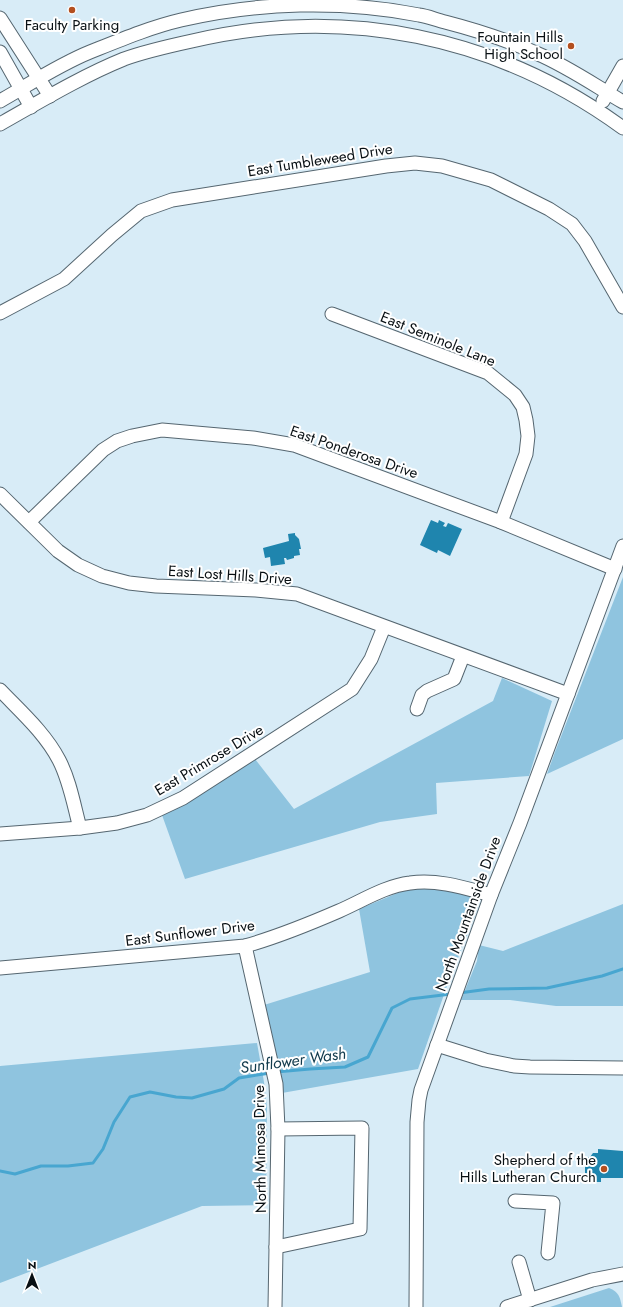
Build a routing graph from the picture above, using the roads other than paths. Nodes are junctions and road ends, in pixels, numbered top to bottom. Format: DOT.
graph roads {
  1 [pos="0,18"];
  2 [pos="0,52"];
  3 [pos="623,66"];
  4 [pos="39,78"];
  5 [pos="21,89"];
  6 [pos="608,93"];
  7 [pos="50,96"];
  8 [pos="0,101"];
  9 [pos="623,102"];
  10 [pos="31,107"];
  11 [pos="598,110"];
  12 [pos="0,124"];
  13 [pos="623,128"];
  14 [pos="623,307"];
  15 [pos="0,313"];
  16 [pos="332,314"];
  17 [pos="0,494"];
  18 [pos="29,522"];
  19 [pos="501,522"];
  20 [pos="623,546"];
  21 [pos="615,569"];
  22 [pos="384,627"];
  23 [pos="463,656"];
  24 [pos="0,690"];
  25 [pos="568,694"];
  26 [pos="417,709"];
  27 [pos="80,828"];
  28 [pos="0,834"];
  29 [pos="491,895"];
  30 [pos="245,946"];
  31 [pos="0,968"];
  32 [pos="437,1045"];
  33 [pos="623,1068"];
  34 [pos="278,1129"];
  35 [pos="515,1201"];
  36 [pos="276,1247"];
  37 [pos="548,1253"];
  38 [pos="519,1262"];
  39 [pos="623,1275"];
  40 [pos="530,1300"];
  41 [pos="275,1307"];
  42 [pos="416,1307"];
  43 [pos="507,1307"];
  1 -- 4 [label="street"];
  2 -- 5 [label="street"];
  3 -- 6 [label="street"];
  4 -- 5 [label="street"];
  4 -- 6 [label="street"];
  4 -- 7 [label="street"];
  5 -- 8 [label="street"];
  5 -- 10 [label="street"];
  6 -- 9 [label="street"];
  6 -- 11 [label="street"];
  7 -- 10 [label="street"];
  7 -- 11 [label="street"];
  10 -- 12 [label="street"];
  11 -- 13 [label="street"];
  14 -- 15 [label="street, East Tumbleweed Drive"];
  16 -- 19 [label="street, East Seminole Lane"];
  17 -- 18 [label="street, East Lost Hills Drive"];
  18 -- 19 [label="street, East Ponderosa Drive"];
  18 -- 22 [label="street, East Lost Hills Drive"];
  19 -- 21 [label="street, East Ponderosa Drive"];
  20 -- 21 [label="street, North Mountainside Drive"];
  21 -- 25 [label="street, North Mountainside Drive"];
  22 -- 23 [label="street, East Lost Hills Drive"];
  22 -- 27 [label="street, East Primrose Drive"];
  23 -- 25 [label="street, East Lost Hills Drive"];
  23 -- 26 [label="street"];
  24 -- 27 [label="street"];
  25 -- 29 [label="street, North Mountainside Drive"];
  27 -- 28 [label="street, East Primrose Drive"];
  29 -- 30 [label="street, East Sunflower Drive"];
  29 -- 32 [label="street, North Mountainside Drive"];
  30 -- 31 [label="street, East Sunflower Drive"];
  30 -- 34 [label="street, North Mimosa Drive"];
  32 -- 33 [label="street"];
  32 -- 42 [label="street, North Mountainside Drive"];
  34 -- 36 [label="street, North Mimosa Drive"];
  34 -- 36 [label="street"];
  35 -- 37 [label="street"];
  36 -- 41 [label="street, North Mimosa Drive"];
  38 -- 40 [label="street"];
  39 -- 40 [label="street"];
  40 -- 43 [label="street"];
}
